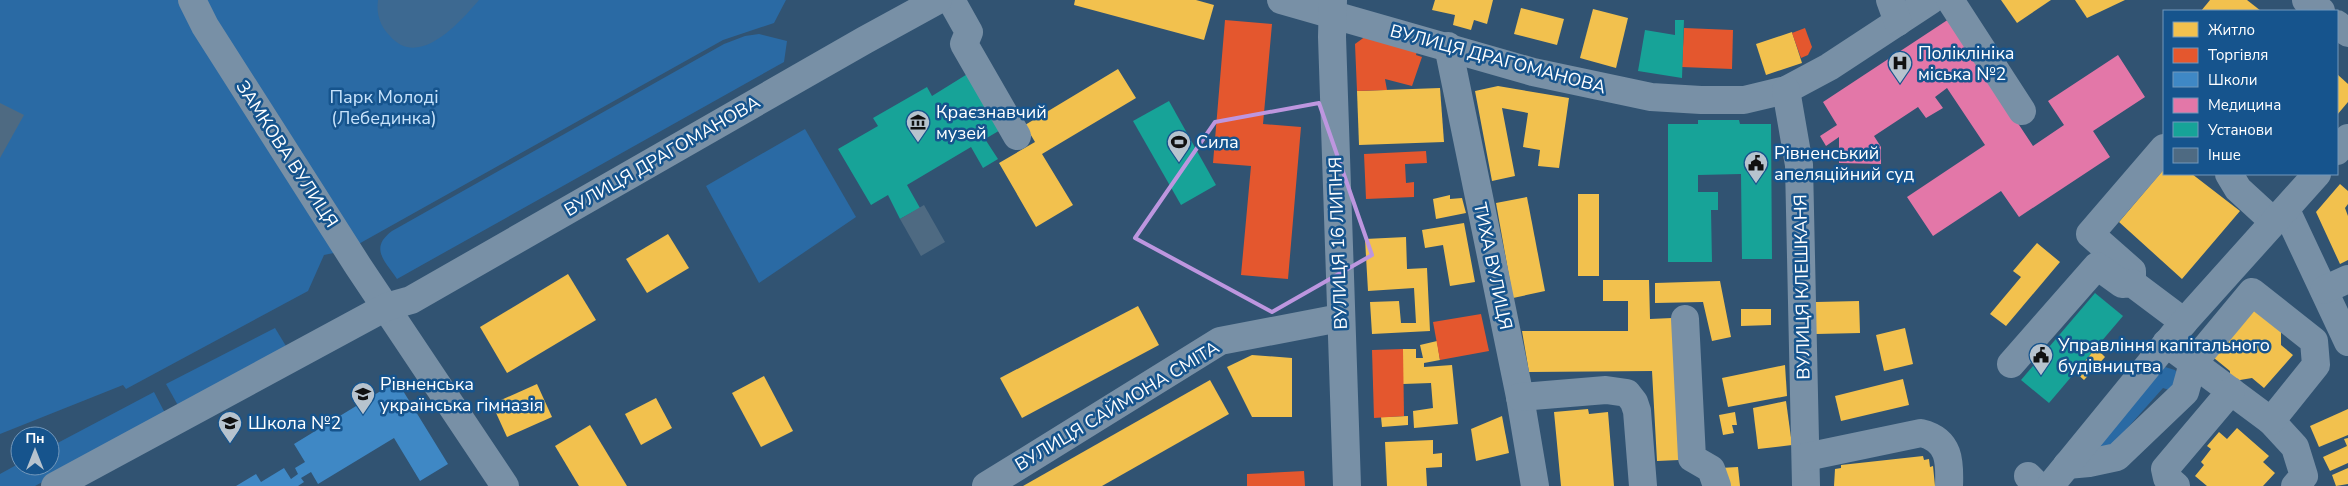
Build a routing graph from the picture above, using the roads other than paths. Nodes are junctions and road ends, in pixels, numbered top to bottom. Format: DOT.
graph roads {
  1 [pos="192,0"];
  2 [pos="938,0"];
  3 [pos="951,0"];
  4 [pos="1281,0"];
  5 [pos="1932,0"];
  6 [pos="1950,0"];
  7 [pos="2306,0"];
  8 [pos="1333,7"];
  9 [pos="2320,10"];
  10 [pos="1894,11"];
  11 [pos="2338,25"];
  12 [pos="2348,33"];
  13 [pos="1448,46"];
  14 [pos="1786,90"];
  15 [pos="2022,111"];
  16 [pos="1017,136"];
  17 [pos="2348,138"];
  18 [pos="2163,149"];
  19 [pos="2338,150"];
  20 [pos="2230,175"];
  21 [pos="2316,175"];
  22 [pos="2280,216"];
  23 [pos="2132,283"];
  24 [pos="2336,285"];
  25 [pos="386,307"];
  26 [pos="1340,318"];
  27 [pos="1685,319"];
  28 [pos="2184,322"];
  29 [pos="2348,342"];
  30 [pos="2166,343"];
  31 [pos="2193,363"];
  32 [pos="2012,364"];
  33 [pos="2231,391"];
  34 [pos="1520,397"];
  35 [pos="2271,421"];
  36 [pos="1806,457"];
  37 [pos="2067,465"];
  38 [pos="497,483"];
  39 [pos="2039,483"];
  40 [pos="56,486"];
  41 [pos="986,486"];
  42 [pos="1347,486"];
  43 [pos="1535,486"];
  44 [pos="1643,486"];
  45 [pos="1717,486"];
  46 [pos="1806,486"];
  47 [pos="1949,486"];
  48 [pos="2176,486"];
  49 [pos="2295,486"];
  1 -- 25 [label="street, ЗАМКОВА ВУЛИЦЯ"];
  2 -- 25 [label="street, ВУЛИЦЯ ДРАГОМАНОВА"];
  3 -- 16 [label="street"];
  4 -- 8 [label="street, ВУЛИЦЯ ДРАГОМАНОВА"];
  5 -- 10 [label="street, ВУЛИЦЯ ДРАГОМАНОВА"];
  6 -- 15 [label="street"];
  7 -- 9 [label="main road"];
  8 -- 13 [label="street, ВУЛИЦЯ ДРАГОМАНОВА"];
  8 -- 26 [label="street, ВУЛИЦЯ 16 ЛИПНЯ"];
  10 -- 14 [label="street, ВУЛИЦЯ ДРАГОМАНОВА"];
  11 -- 12 [label="main road"];
  13 -- 14 [label="street, ВУЛИЦЯ ДРАГОМАНОВА"];
  13 -- 34 [label="street, ТИХА ВУЛИЦЯ"];
  14 -- 36 [label="street, ВУЛИЦЯ КЛЕШКАНЯ"];
  17 -- 19 [label="street"];
  18 -- 23 [label="street"];
  20 -- 22 [label="street"];
  21 -- 22 [label="street"];
  22 -- 24 [label="street"];
  22 -- 28 [label="street"];
  23 -- 28 [label="street"];
  23 -- 32 [label="street"];
  24 -- 29 [label="street"];
  25 -- 38 [label="street, ЗАМКОВА ВУЛИЦЯ"];
  25 -- 40 [label="street, ВУЛИЦЯ ДРАГОМАНОВА"];
  26 -- 41 [label="street, ВУЛИЦЯ САЙМОНА СМІТА"];
  26 -- 42 [label="street, ВУЛИЦЯ 16 ЛИПНЯ"];
  27 -- 45 [label="street"];
  28 -- 30 [label="street"];
  30 -- 31 [label="street"];
  30 -- 37 [label="street"];
  31 -- 33 [label="street"];
  31 -- 35 [label="street"];
  31 -- 37 [label="street"];
  33 -- 35 [label="street"];
  33 -- 48 [label="street"];
  34 -- 43 [label="street, ТИХА ВУЛИЦЯ"];
  34 -- 44 [label="street"];
  35 -- 49 [label="street"];
  36 -- 46 [label="street, ВУЛИЦЯ КЛЕШКАНЯ"];
  36 -- 47 [label="street"];
  37 -- 39 [label="street"];
}
